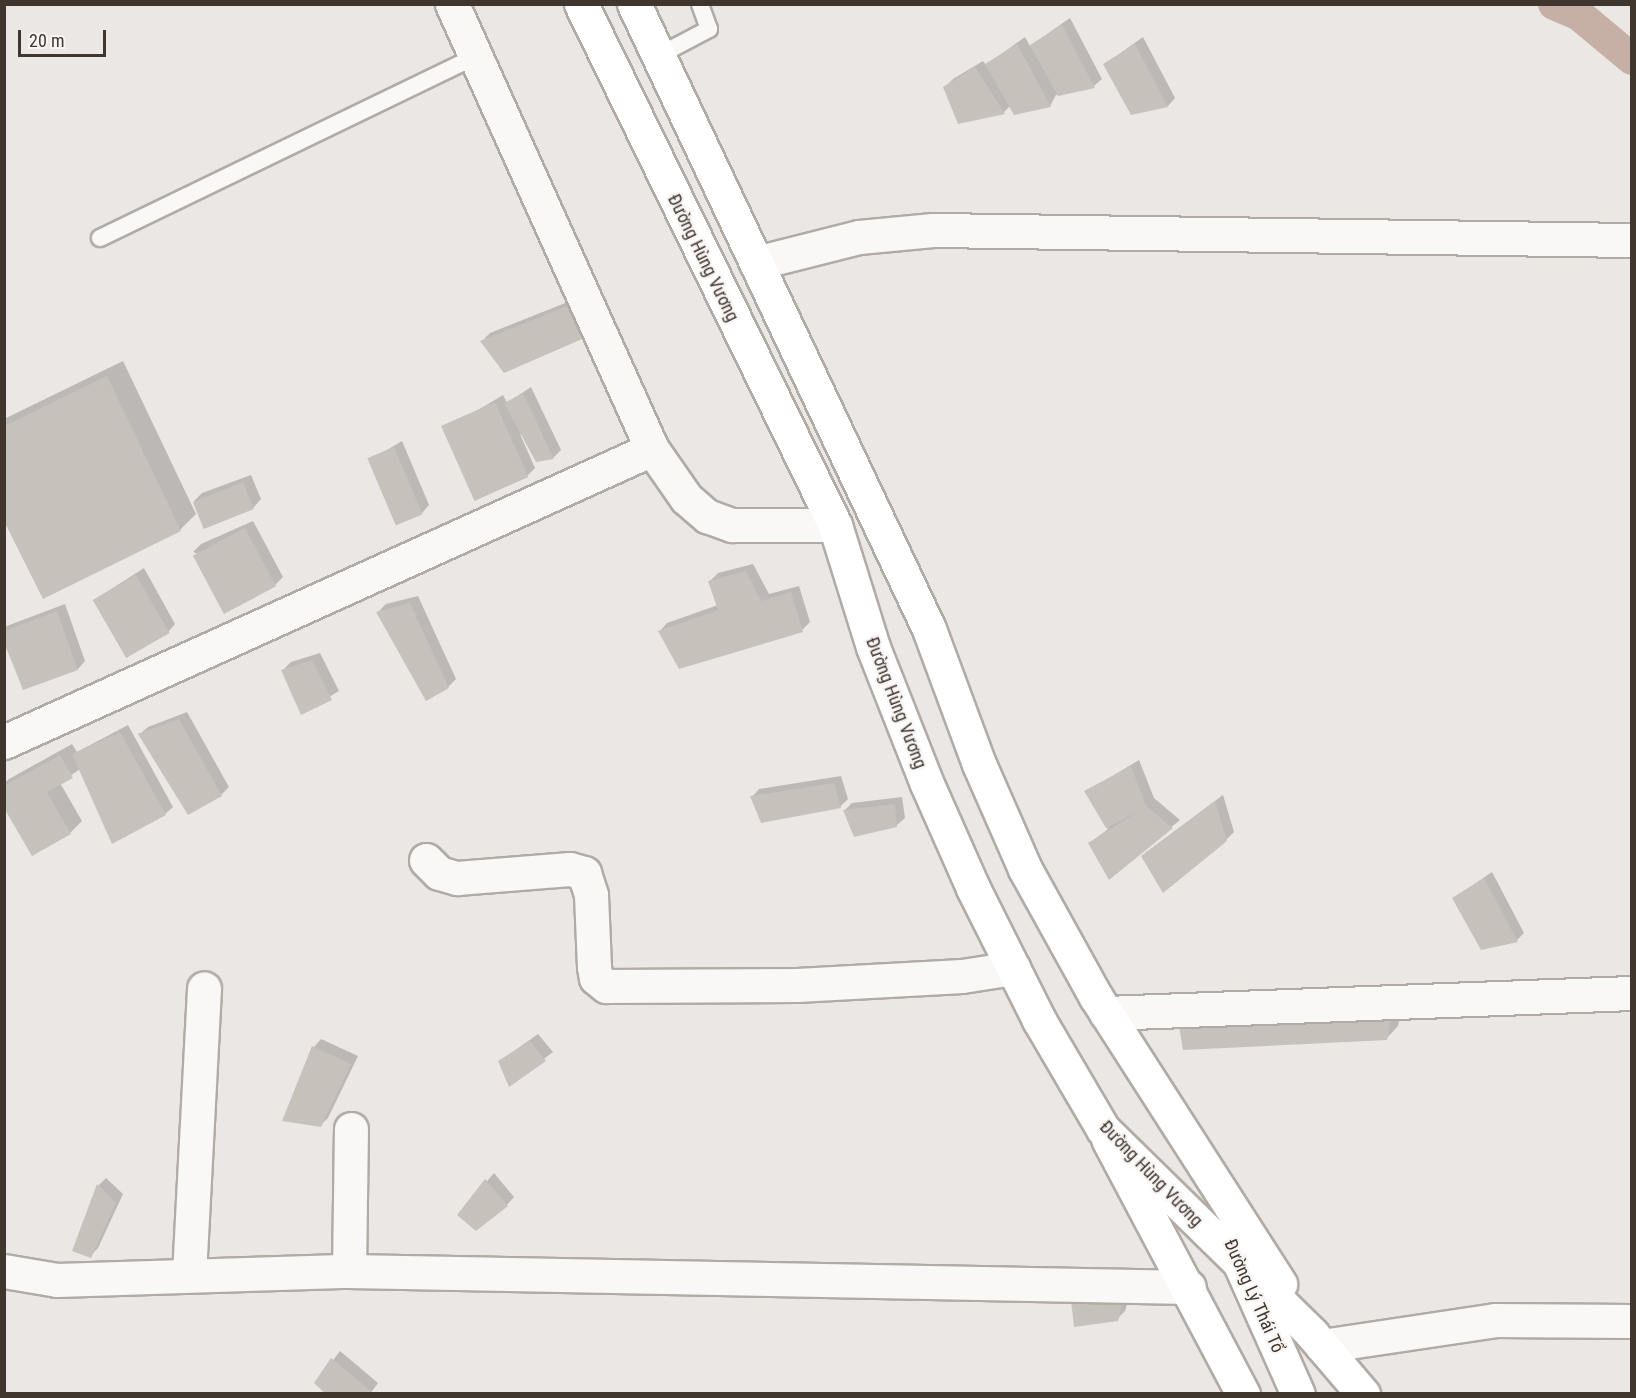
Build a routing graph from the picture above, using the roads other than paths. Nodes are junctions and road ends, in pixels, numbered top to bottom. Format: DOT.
graph roads {
  1 [pos="452,4"];
  2 [pos="582,4"];
  3 [pos="634,4"];
  4 [pos="700,4"];
  5 [pos="477,56"];
  6 [pos="656,57"];
  7 [pos="690,123"];
  8 [pos="644,139"];
  9 [pos="100,238"];
  10 [pos="1632,240"];
  11 [pos="756,263"];
  12 [pos="652,449"];
  13 [pos="835,525"];
  14 [pos="4,742"];
  15 [pos="426,860"];
  16 [pos="1013,968"];
  17 [pos="204,988"];
  18 [pos="1632,993"];
  19 [pos="1106,1013"];
  20 [pos="1162,1102"];
  21 [pos="351,1129"];
  22 [pos="1103,1129"];
  23 [pos="1241,1265"];
  24 [pos="349,1270"];
  25 [pos="4,1271"];
  26 [pos="189,1275"];
  27 [pos="1189,1287"];
  28 [pos="1632,1321"];
  29 [pos="1317,1340"];
  30 [pos="1243,1394"];
  31 [pos="1298,1394"];
  32 [pos="1363,1394"];
  1 -- 5 [label="street"];
  2 -- 8 [label="main road, Đường Hùng Vương"];
  3 -- 6 [label="main road, Đường Hùng Vương"];
  4 -- 6 [label="lane"];
  5 -- 9 [label="lane"];
  5 -- 12 [label="street"];
  6 -- 7 [label="main road, Đường Hùng Vương"];
  7 -- 8 [label="main road"];
  7 -- 11 [label="main road, Đường Hùng Vương"];
  8 -- 13 [label="main road, Đường Hùng Vương"];
  10 -- 11 [label="street"];
  11 -- 19 [label="main road, Đường Hùng Vương"];
  12 -- 13 [label="street"];
  12 -- 14 [label="street"];
  13 -- 16 [label="main road, Đường Hùng Vương"];
  15 -- 16 [label="street"];
  16 -- 22 [label="main road, Đường Hùng Vương"];
  17 -- 26 [label="street"];
  18 -- 19 [label="street"];
  19 -- 20 [label="main road, Đường Hùng Vương"];
  20 -- 23 [label="main road, Đường Lý Thái Tổ"];
  20 -- 29 [label="main road, Đường Hùng Vương"];
  21 -- 24 [label="street"];
  22 -- 23 [label="main road, Đường Hùng Vương"];
  22 -- 27 [label="main road"];
  23 -- 29 [label="main road, Đường Hùng Vương"];
  23 -- 31 [label="main road, Đường Lý Thái Tổ"];
  24 -- 26 [label="street"];
  24 -- 27 [label="street"];
  25 -- 26 [label="street"];
  27 -- 30 [label="main road"];
  28 -- 29 [label="street"];
  29 -- 32 [label="main road, Đường Hùng Vương"];
}
